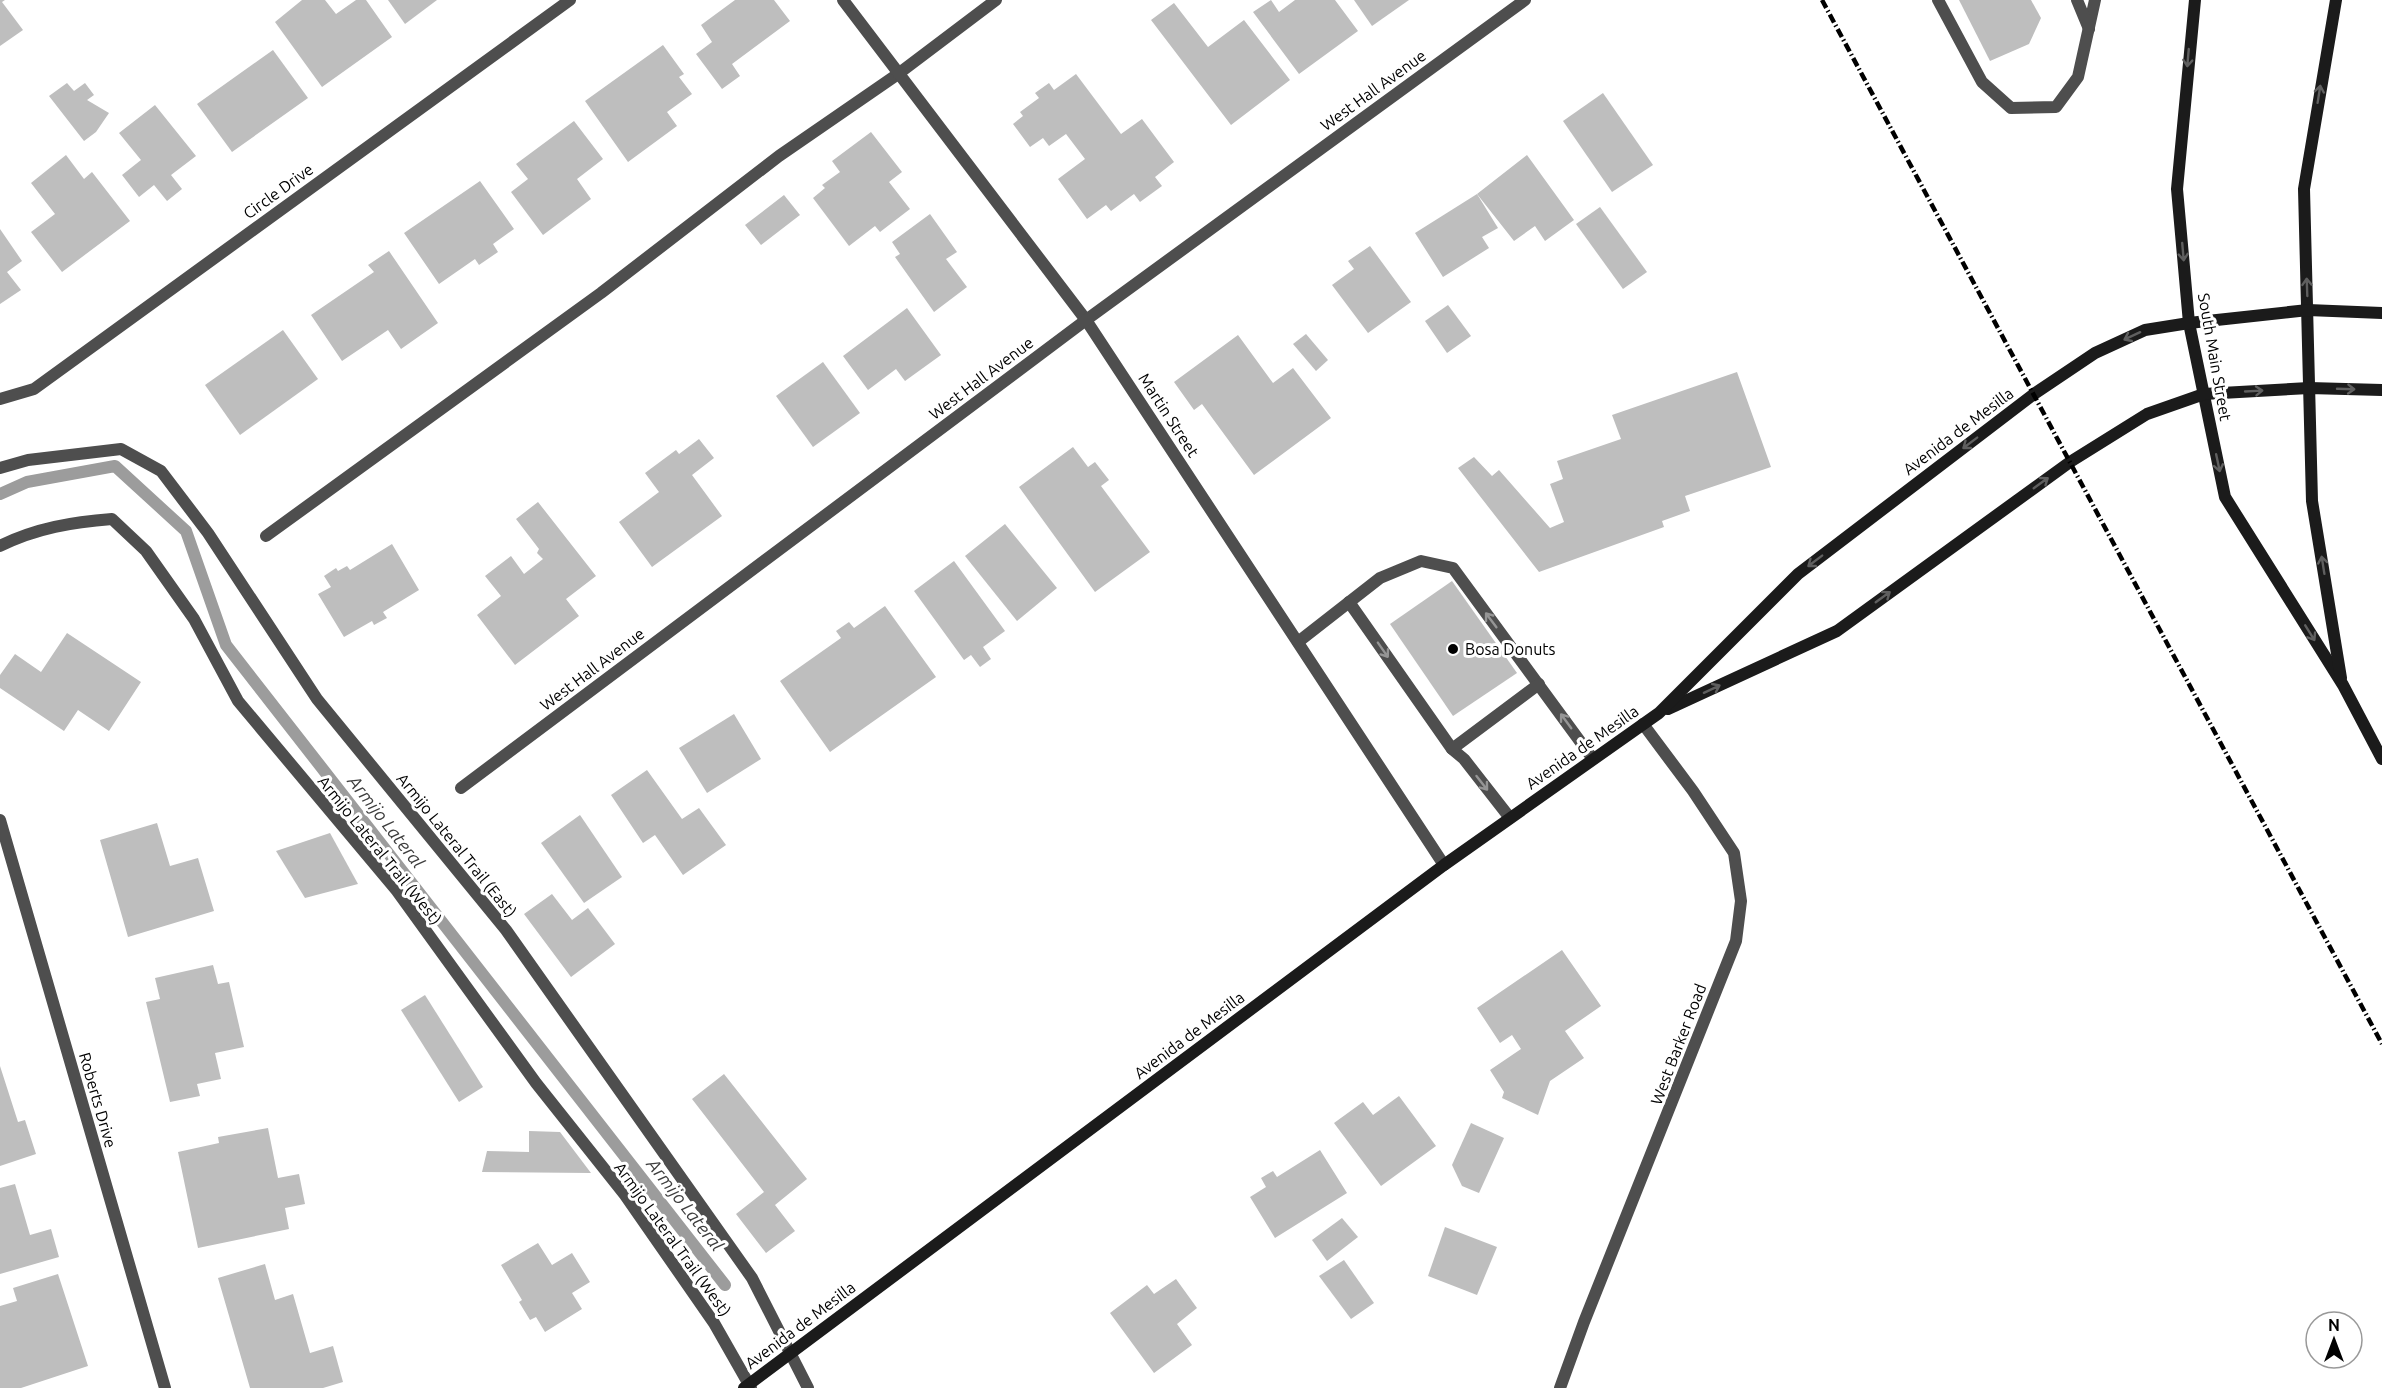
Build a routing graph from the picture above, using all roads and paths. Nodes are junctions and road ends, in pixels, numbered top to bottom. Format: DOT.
graph roads {
  1 [pos="570,0"];
  2 [pos="843,0"];
  3 [pos="996,0"];
  4 [pos="1525,0"];
  5 [pos="1938,0"];
  6 [pos="2077,0"];
  7 [pos="2096,0"];
  8 [pos="2195,0"];
  9 [pos="2336,0"];
  10 [pos="2089,29"];
  11 [pos="898,74"];
  12 [pos="2308,310"];
  13 [pos="2382,312"];
  14 [pos="1086,320"];
  15 [pos="2189,323"];
  16 [pos="2309,388"];
  17 [pos="2382,390"];
  18 [pos="2204,394"];
  19 [pos="0,399"];
  20 [pos="0,468"];
  21 [pos="266,536"];
  22 [pos="0,546"];
  23 [pos="1349,602"];
  24 [pos="1298,642"];
  25 [pos="1539,684"];
  26 [pos="2343,685"];
  27 [pos="1659,713"];
  28 [pos="1643,724"];
  29 [pos="1452,749"];
  30 [pos="1593,759"];
  31 [pos="2382,759"];
  32 [pos="461,788"];
  33 [pos="1510,818"];
  34 [pos="0,820"];
  35 [pos="1444,865"];
  36 [pos="791,1353"];
  37 [pos="748,1387"];
  38 [pos="165,1388"];
  39 [pos="808,1388"];
  40 [pos="1560,1388"];
  1 -- 19 [label="street, Circle Drive"];
  2 -- 11 [label="street, Martin Street"];
  3 -- 11 [label="street"];
  4 -- 14 [label="street, West Hall Avenue"];
  5 -- 10 [label="street"];
  6 -- 10 [label="street"];
  7 -- 10 [label="street"];
  8 -- 15 [label="main road, South Main Street, one-way"];
  12 -- 9 [label="main road, South Main Street, one-way"];
  11 -- 14 [label="street, Martin Street"];
  11 -- 21 [label="street"];
  12 -- 13 [label="main road, Avenida de Mesilla"];
  12 -- 15 [label="main road, Avenida de Mesilla"];
  12 -- 16 [label="main road, South Main Street"];
  14 -- 24 [label="street, Martin Street"];
  14 -- 32 [label="street, West Hall Avenue"];
  15 -- 18 [label="main road, South Main Street"];
  15 -- 27 [label="main road, Avenida de Mesilla, one-way"];
  16 -- 17 [label="main road, Avenida de Mesilla, one-way"];
  18 -- 16 [label="main road, Avenida de Mesilla, one-way"];
  26 -- 16 [label="main road, South Main Street, one-way"];
  18 -- 26 [label="main road, South Main Street, one-way"];
  27 -- 18 [label="main road, Avenida de Mesilla, one-way"];
  20 -- 36 [label="street, Armijo Lateral Trail (East)"];
  22 -- 37 [label="street, Armijo Lateral Trail (West)"];
  23 -- 24 [label="street"];
  25 -- 23 [label="street, one-way"];
  23 -- 29 [label="street, one-way"];
  24 -- 35 [label="street, Martin Street"];
  25 -- 29 [label="street"];
  30 -- 25 [label="street, one-way"];
  26 -- 31 [label="main road, South Main Street"];
  27 -- 28 [label="main road, Avenida de Mesilla"];
  28 -- 30 [label="main road, Avenida de Mesilla"];
  28 -- 40 [label="street, West Barker Road"];
  29 -- 33 [label="street, one-way"];
  30 -- 33 [label="main road, Avenida de Mesilla"];
  33 -- 35 [label="main road, Avenida de Mesilla"];
  34 -- 38 [label="street, Roberts Drive"];
  35 -- 36 [label="main road, Avenida de Mesilla"];
  36 -- 37 [label="main road, Avenida de Mesilla"];
  36 -- 39 [label="street, Armijo Lateral Trail (East)"];
}
